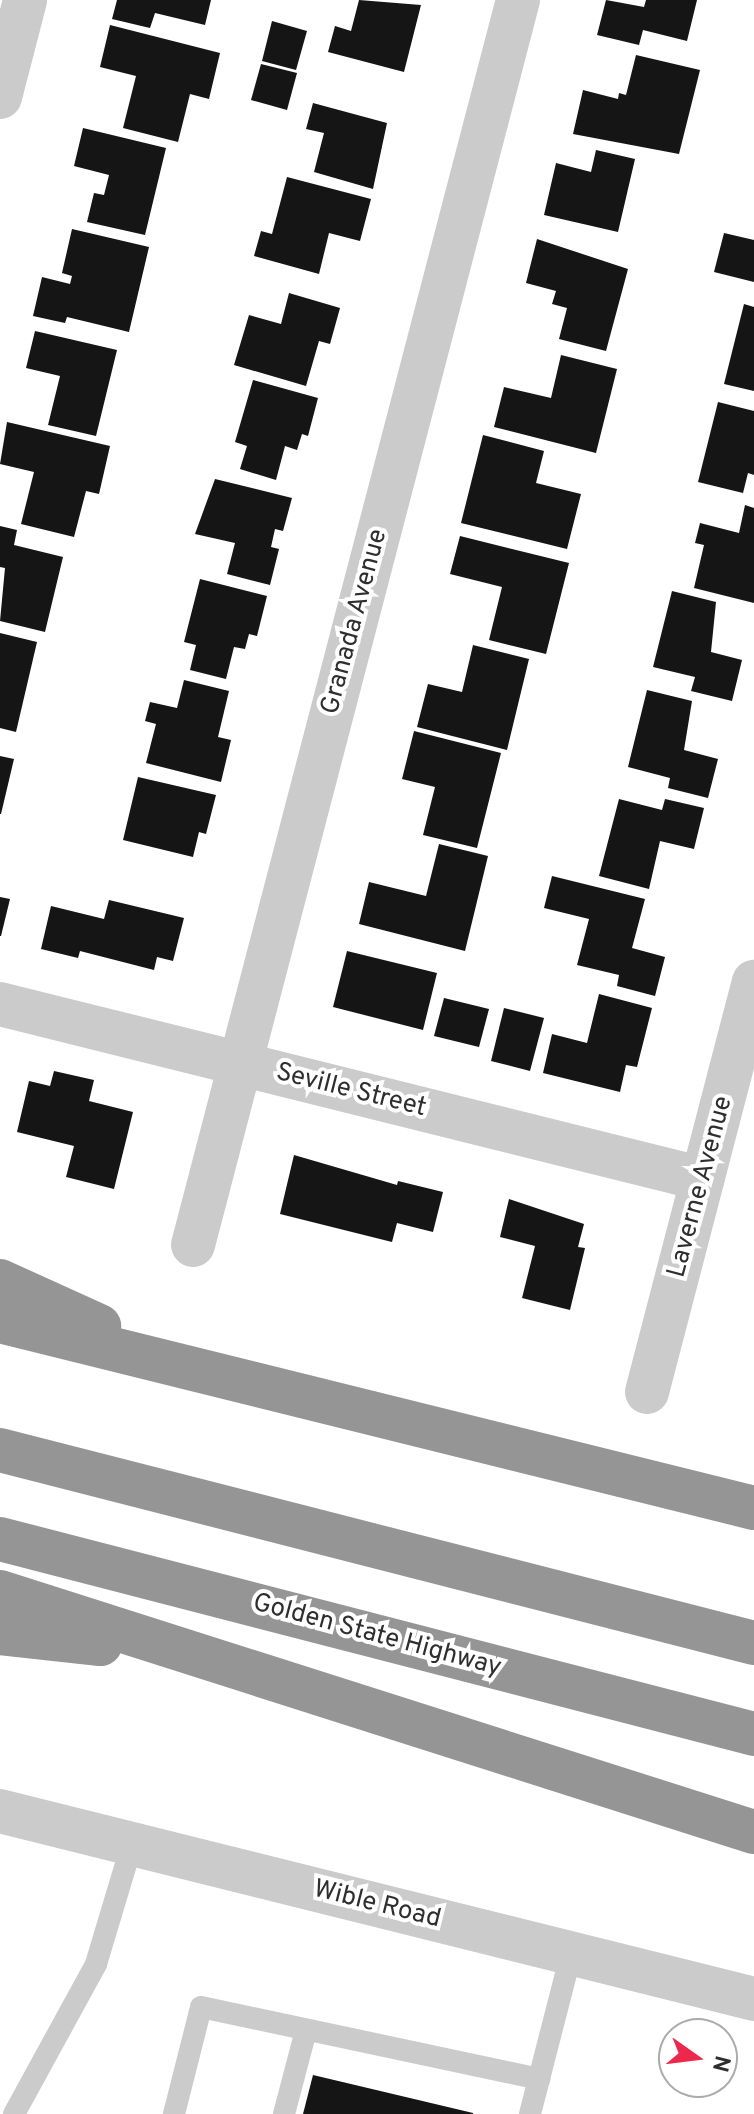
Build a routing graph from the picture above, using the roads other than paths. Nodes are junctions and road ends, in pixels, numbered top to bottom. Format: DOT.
graph roads {
  1 [pos="25,0"];
  2 [pos="518,0"];
  3 [pos="0,97"];
  4 [pos="754,982"];
  5 [pos="0,1004"];
  6 [pos="240,1063"];
  7 [pos="703,1179"];
  8 [pos="193,1245"];
  9 [pos="0,1281"];
  10 [pos="0,1321"];
  11 [pos="184,1367"];
  12 [pos="647,1392"];
  13 [pos="0,1450"];
  14 [pos="754,1508"];
  15 [pos="0,1539"];
  16 [pos="0,1592"];
  17 [pos="0,1633"];
  18 [pos="754,1643"];
  19 [pos="190,1654"];
  20 [pos="754,1734"];
  21 [pos="0,1811"];
  22 [pos="754,1832"];
  23 [pos="132,1844"];
  24 [pos="571,1954"];
  25 [pos="754,1999"];
  26 [pos="306,2030"];
  27 [pos="539,2079"];
  28 [pos="14,2114"];
  29 [pos="174,2114"];
  30 [pos="284,2114"];
  31 [pos="530,2114"];
  1 -- 3 [label="street"];
  2 -- 6 [label="street, Granada Avenue"];
  4 -- 7 [label="street, Laverne Avenue"];
  5 -- 6 [label="street, Seville Street"];
  6 -- 7 [label="street, Seville Street"];
  6 -- 8 [label="street, Granada Avenue"];
  7 -- 12 [label="street, Laverne Avenue"];
  9 -- 11 [label="highway"];
  10 -- 11 [label="highway"];
  11 -- 14 [label="highway"];
  13 -- 18 [label="highway"];
  15 -- 20 [label="highway, Golden State Highway"];
  16 -- 19 [label="highway"];
  17 -- 19 [label="highway"];
  19 -- 22 [label="highway"];
  21 -- 23 [label="street, Wible Road"];
  23 -- 24 [label="street, Wible Road"];
  23 -- 28 [label="lane"];
  24 -- 25 [label="street, Wible Road"];
  24 -- 27 [label="lane"];
  26 -- 27 [label="lane"];
  26 -- 29 [label="lane"];
  26 -- 30 [label="lane"];
  27 -- 31 [label="lane"];
}
